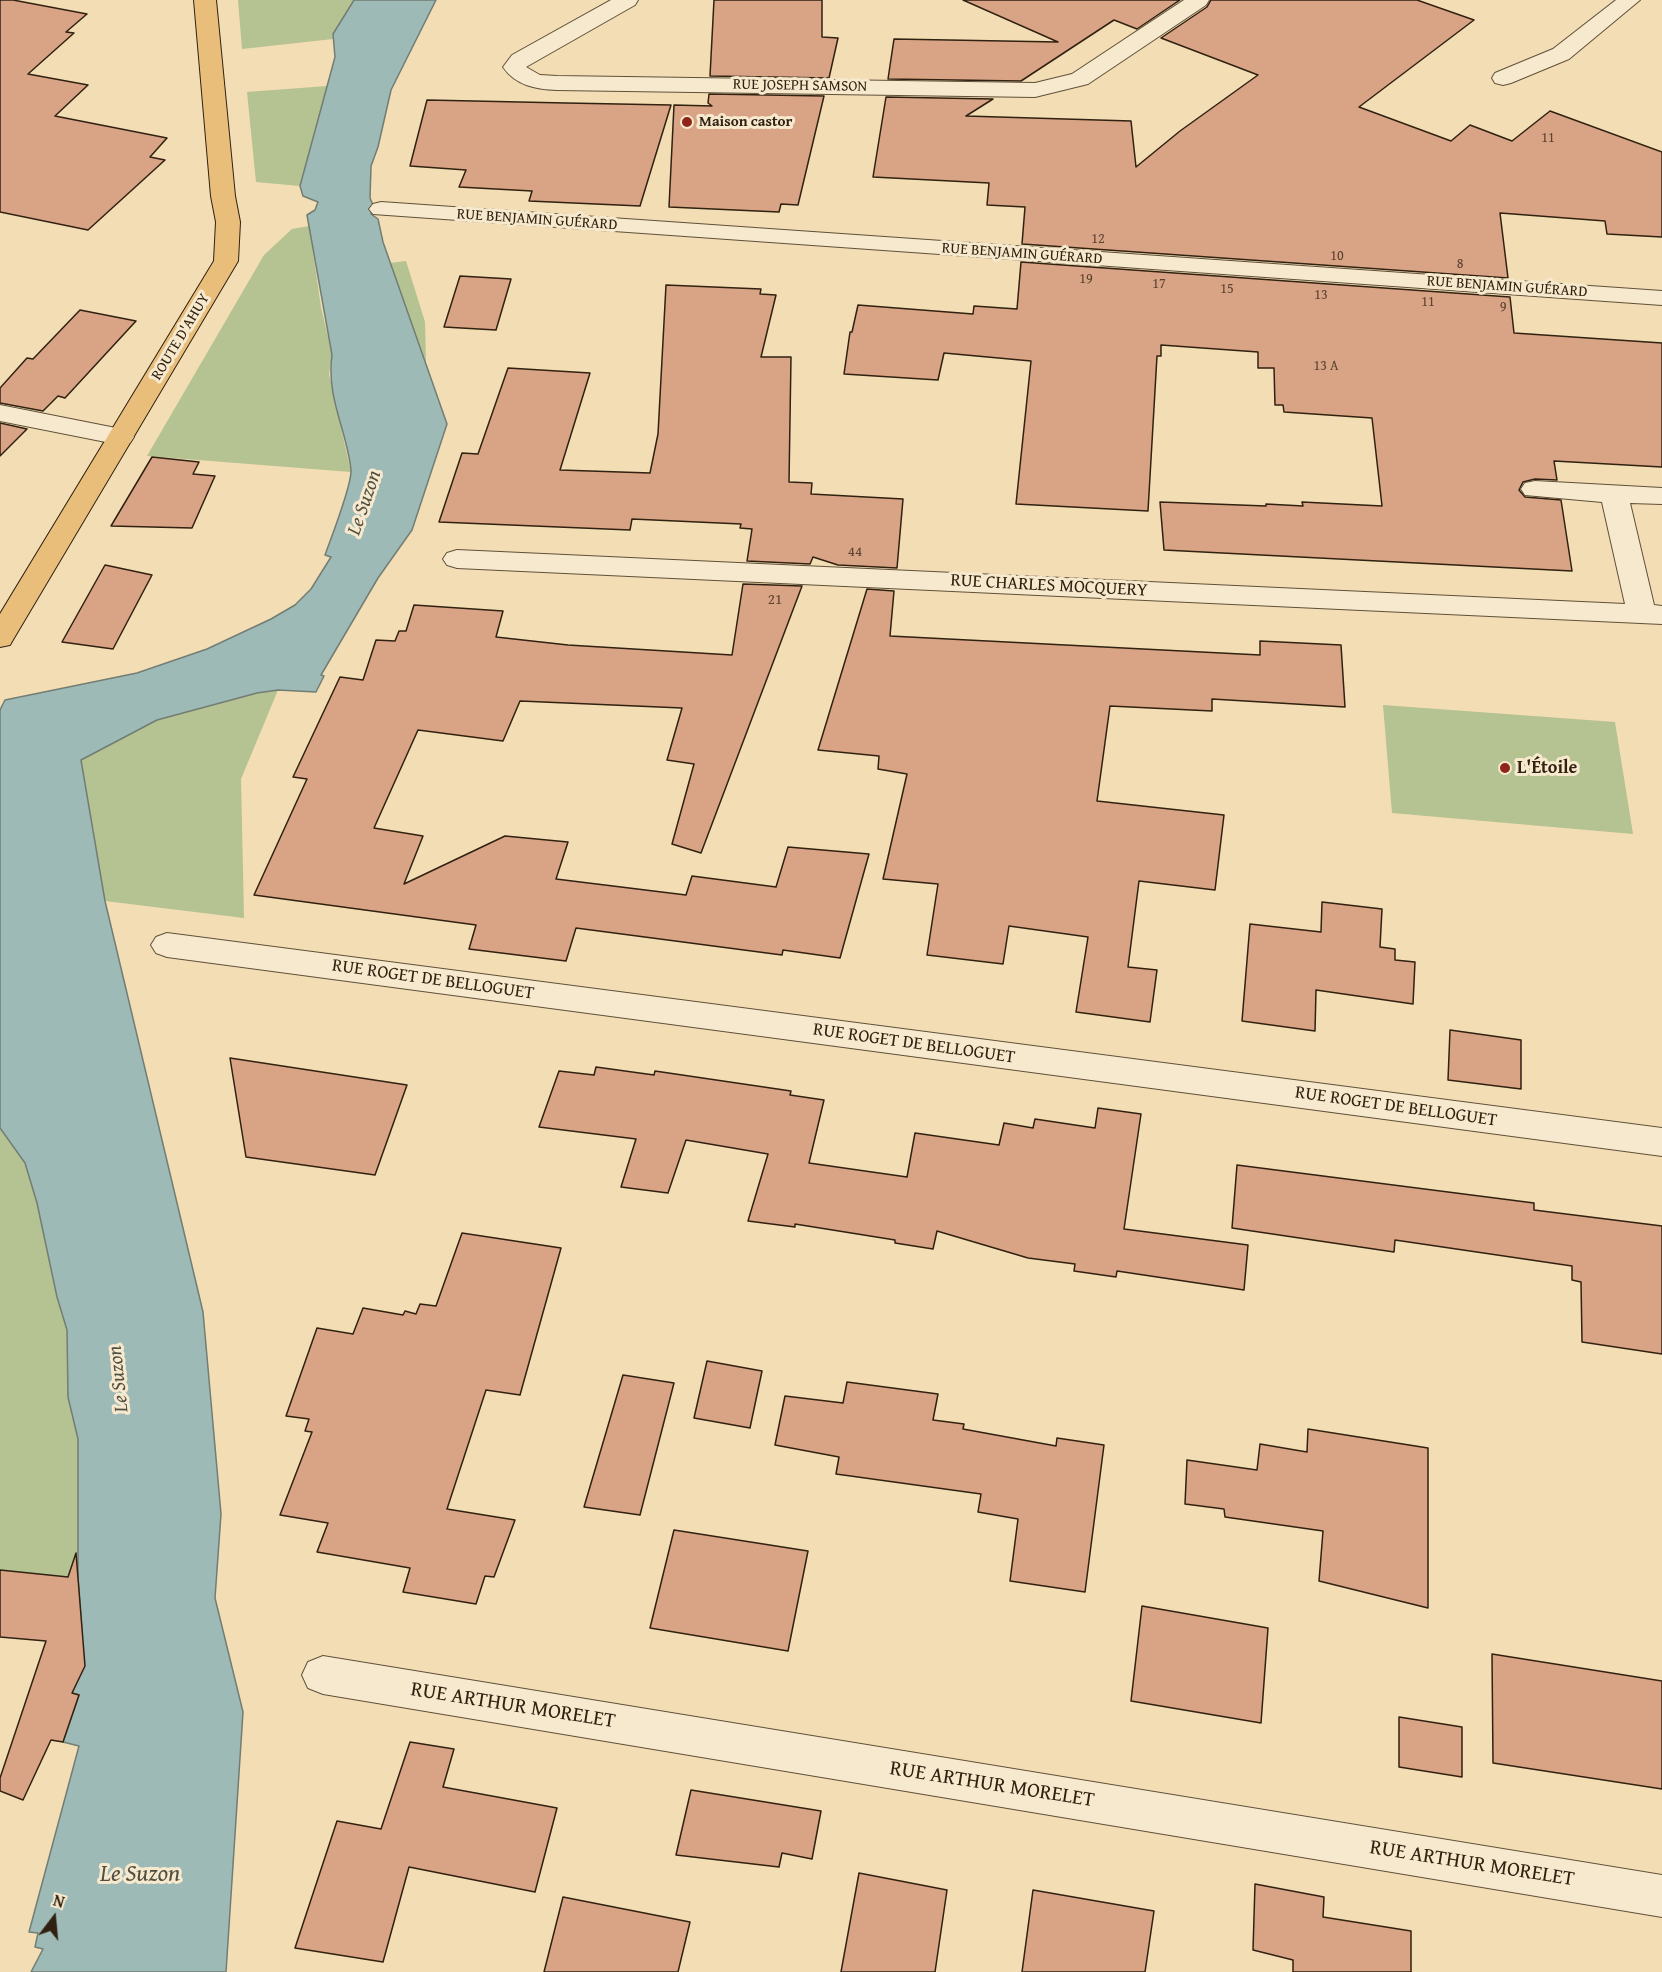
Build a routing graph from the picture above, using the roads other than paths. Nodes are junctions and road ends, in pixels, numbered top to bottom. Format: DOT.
graph roads {
  1 [pos="205,0"];
  2 [pos="627,0"];
  3 [pos="1198,0"];
  4 [pos="1629,0"];
  5 [pos="1503,78"];
  6 [pos="381,209"];
  7 [pos="1662,298"];
  8 [pos="0,413"];
  9 [pos="122,437"];
  10 [pos="1535,489"];
  11 [pos="1614,494"];
  12 [pos="1662,496"];
  13 [pos="457,559"];
  14 [pos="1651,614"];
  15 [pos="0,638"];
  16 [pos="167,945"];
  17 [pos="1662,1142"];
  18 [pos="323,1675"];
  19 [pos="1662,1896"];
  1 -- 9 [label="main road, ROUTE D'AHUY"];
  2 -- 3 [label="street, RUE JOSEPH SAMSON"];
  4 -- 5 [label="street"];
  6 -- 7 [label="street, RUE BENJAMIN GUÉRARD"];
  8 -- 9 [label="street"];
  9 -- 15 [label="main road, ROUTE D'AHUY"];
  10 -- 11 [label="street"];
  11 -- 12 [label="street"];
  11 -- 14 [label="street, RUE CHARLES MOCQUERY"];
  13 -- 14 [label="street, RUE CHARLES MOCQUERY"];
  16 -- 17 [label="street, RUE ROGET DE BELLOGUET"];
  18 -- 19 [label="street, RUE ARTHUR MORELET"];
}
